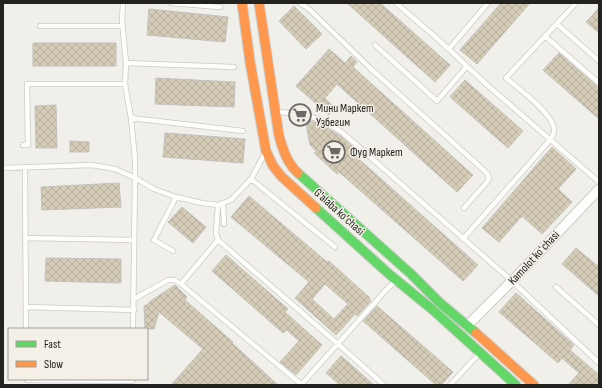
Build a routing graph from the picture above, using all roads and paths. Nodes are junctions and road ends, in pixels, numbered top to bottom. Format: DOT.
graph roads {
  1 [pos="123,3"];
  2 [pos="171,3"];
  3 [pos="242,3"];
  4 [pos="259,3"];
  5 [pos="300,3"];
  6 [pos="396,3"];
  7 [pos="488,3"];
  8 [pos="576,3"];
  9 [pos="220,7"];
  10 [pos="244,21"];
  11 [pos="262,21"];
  12 [pos="557,24"];
  13 [pos="40,26"];
  14 [pos="122,26"];
  15 [pos="545,36"];
  16 [pos="375,45"];
  17 [pos="449,49"];
  18 [pos="599,61"];
  19 [pos="126,63"];
  20 [pos="234,66"];
  21 [pos="467,66"];
  22 [pos="599,83"];
  23 [pos="125,84"];
  24 [pos="275,111"];
  25 [pos="131,118"];
  26 [pos="243,131"];
  27 [pos="550,140"];
  28 [pos="23,145"];
  29 [pos="266,151"];
  30 [pos="3,168"];
  31 [pos="25,168"];
  32 [pos="135,178"];
  33 [pos="251,179"];
  34 [pos="599,182"];
  35 [pos="599,189"];
  36 [pos="176,197"];
  37 [pos="220,204"];
  38 [pos="464,208"];
  39 [pos="224,224"];
  40 [pos="25,238"];
  41 [pos="463,239"];
  42 [pos="134,240"];
  43 [pos="218,240"];
  44 [pos="335,247"];
  45 [pos="173,251"];
  46 [pos="399,263"];
  47 [pos="389,274"];
  48 [pos="397,280"];
  49 [pos="512,282"];
  50 [pos="182,284"];
  51 [pos="556,287"];
  52 [pos="134,299"];
  53 [pos="26,307"];
  54 [pos="134,310"];
  55 [pos="599,325"];
  56 [pos="468,326"];
  57 [pos="26,328"];
  58 [pos="133,328"];
  59 [pos="338,344"];
  60 [pos="481,353"];
  61 [pos="599,363"];
  62 [pos="27,381"];
  63 [pos="132,382"];
  64 [pos="302,385"];
  65 [pos="384,385"];
  66 [pos="450,385"];
  67 [pos="516,385"];
  68 [pos="534,385"];
  1 -- 14 [label="lane"];
  2 -- 9 [label="lane"];
  3 -- 10 [label="main road, G'alaba ko'chasi"];
  4 -- 11 [label="main road, G'alaba ko'chasi"];
  5 -- 38 [label="lane"];
  6 -- 17 [label="lane"];
  7 -- 17 [label="lane"];
  8 -- 12 [label="lane"];
  10 -- 11 [label="main road"];
  10 -- 29 [label="main road, G'alaba ko'chasi"];
  11 -- 24 [label="main road, G'alaba ko'chasi"];
  12 -- 15 [label="lane"];
  12 -- 18 [label="lane"];
  13 -- 14 [label="lane"];
  14 -- 19 [label="lane"];
  15 -- 22 [label="lane"];
  15 -- 27 [label="lane"];
  16 -- 21 [label="lane"];
  17 -- 21 [label="lane"];
  19 -- 20 [label="lane"];
  19 -- 23 [label="lane"];
  21 -- 27 [label="lane"];
  23 -- 25 [label="lane"];
  23 -- 28 [label="lane"];
  24 -- 41 [label="lane"];
  24 -- 46 [label="main road, G'alaba ko'chasi"];
  25 -- 26 [label="lane"];
  25 -- 32 [label="lane"];
  27 -- 34 [label="lane"];
  27 -- 41 [label="lane"];
  29 -- 33 [label="lane"];
  29 -- 47 [label="main road, G'alaba ko'chasi"];
  30 -- 31 [label="lane"];
  31 -- 32 [label="lane"];
  31 -- 40 [label="lane"];
  32 -- 36 [label="lane"];
  32 -- 42 [label="lane"];
  33 -- 37 [label="lane"];
  33 -- 44 [label="lane"];
  35 -- 49 [label="street, Kamolot koʻchasi"];
  36 -- 37 [label="lane"];
  36 -- 45 [label="lane"];
  37 -- 39 [label="lane"];
  37 -- 43 [label="lane"];
  40 -- 42 [label="lane"];
  40 -- 53 [label="lane"];
  41 -- 49 [label="lane"];
  42 -- 52 [label="lane"];
  43 -- 50 [label="lane"];
  43 -- 59 [label="lane"];
  46 -- 47 [label="lane"];
  46 -- 56 [label="main road, G'alaba ko'chasi"];
  47 -- 48 [label="main road, G'alaba ko'chasi"];
  48 -- 59 [label="lane"];
  48 -- 60 [label="main road, G'alaba ko'chasi"];
  49 -- 56 [label="street, Kamolot koʻchasi"];
  49 -- 61 [label="lane"];
  50 -- 52 [label="lane"];
  50 -- 64 [label="lane"];
  51 -- 55 [label="lane"];
  52 -- 54 [label="lane"];
  53 -- 54 [label="lane"];
  53 -- 57 [label="lane"];
  54 -- 58 [label="lane"];
  56 -- 68 [label="main road, G'alaba ko'chasi"];
  59 -- 64 [label="lane"];
  59 -- 65 [label="lane"];
  60 -- 66 [label="lane"];
  60 -- 67 [label="main road, G'alaba ko'chasi"];
  62 -- 63 [label="lane"];
}
